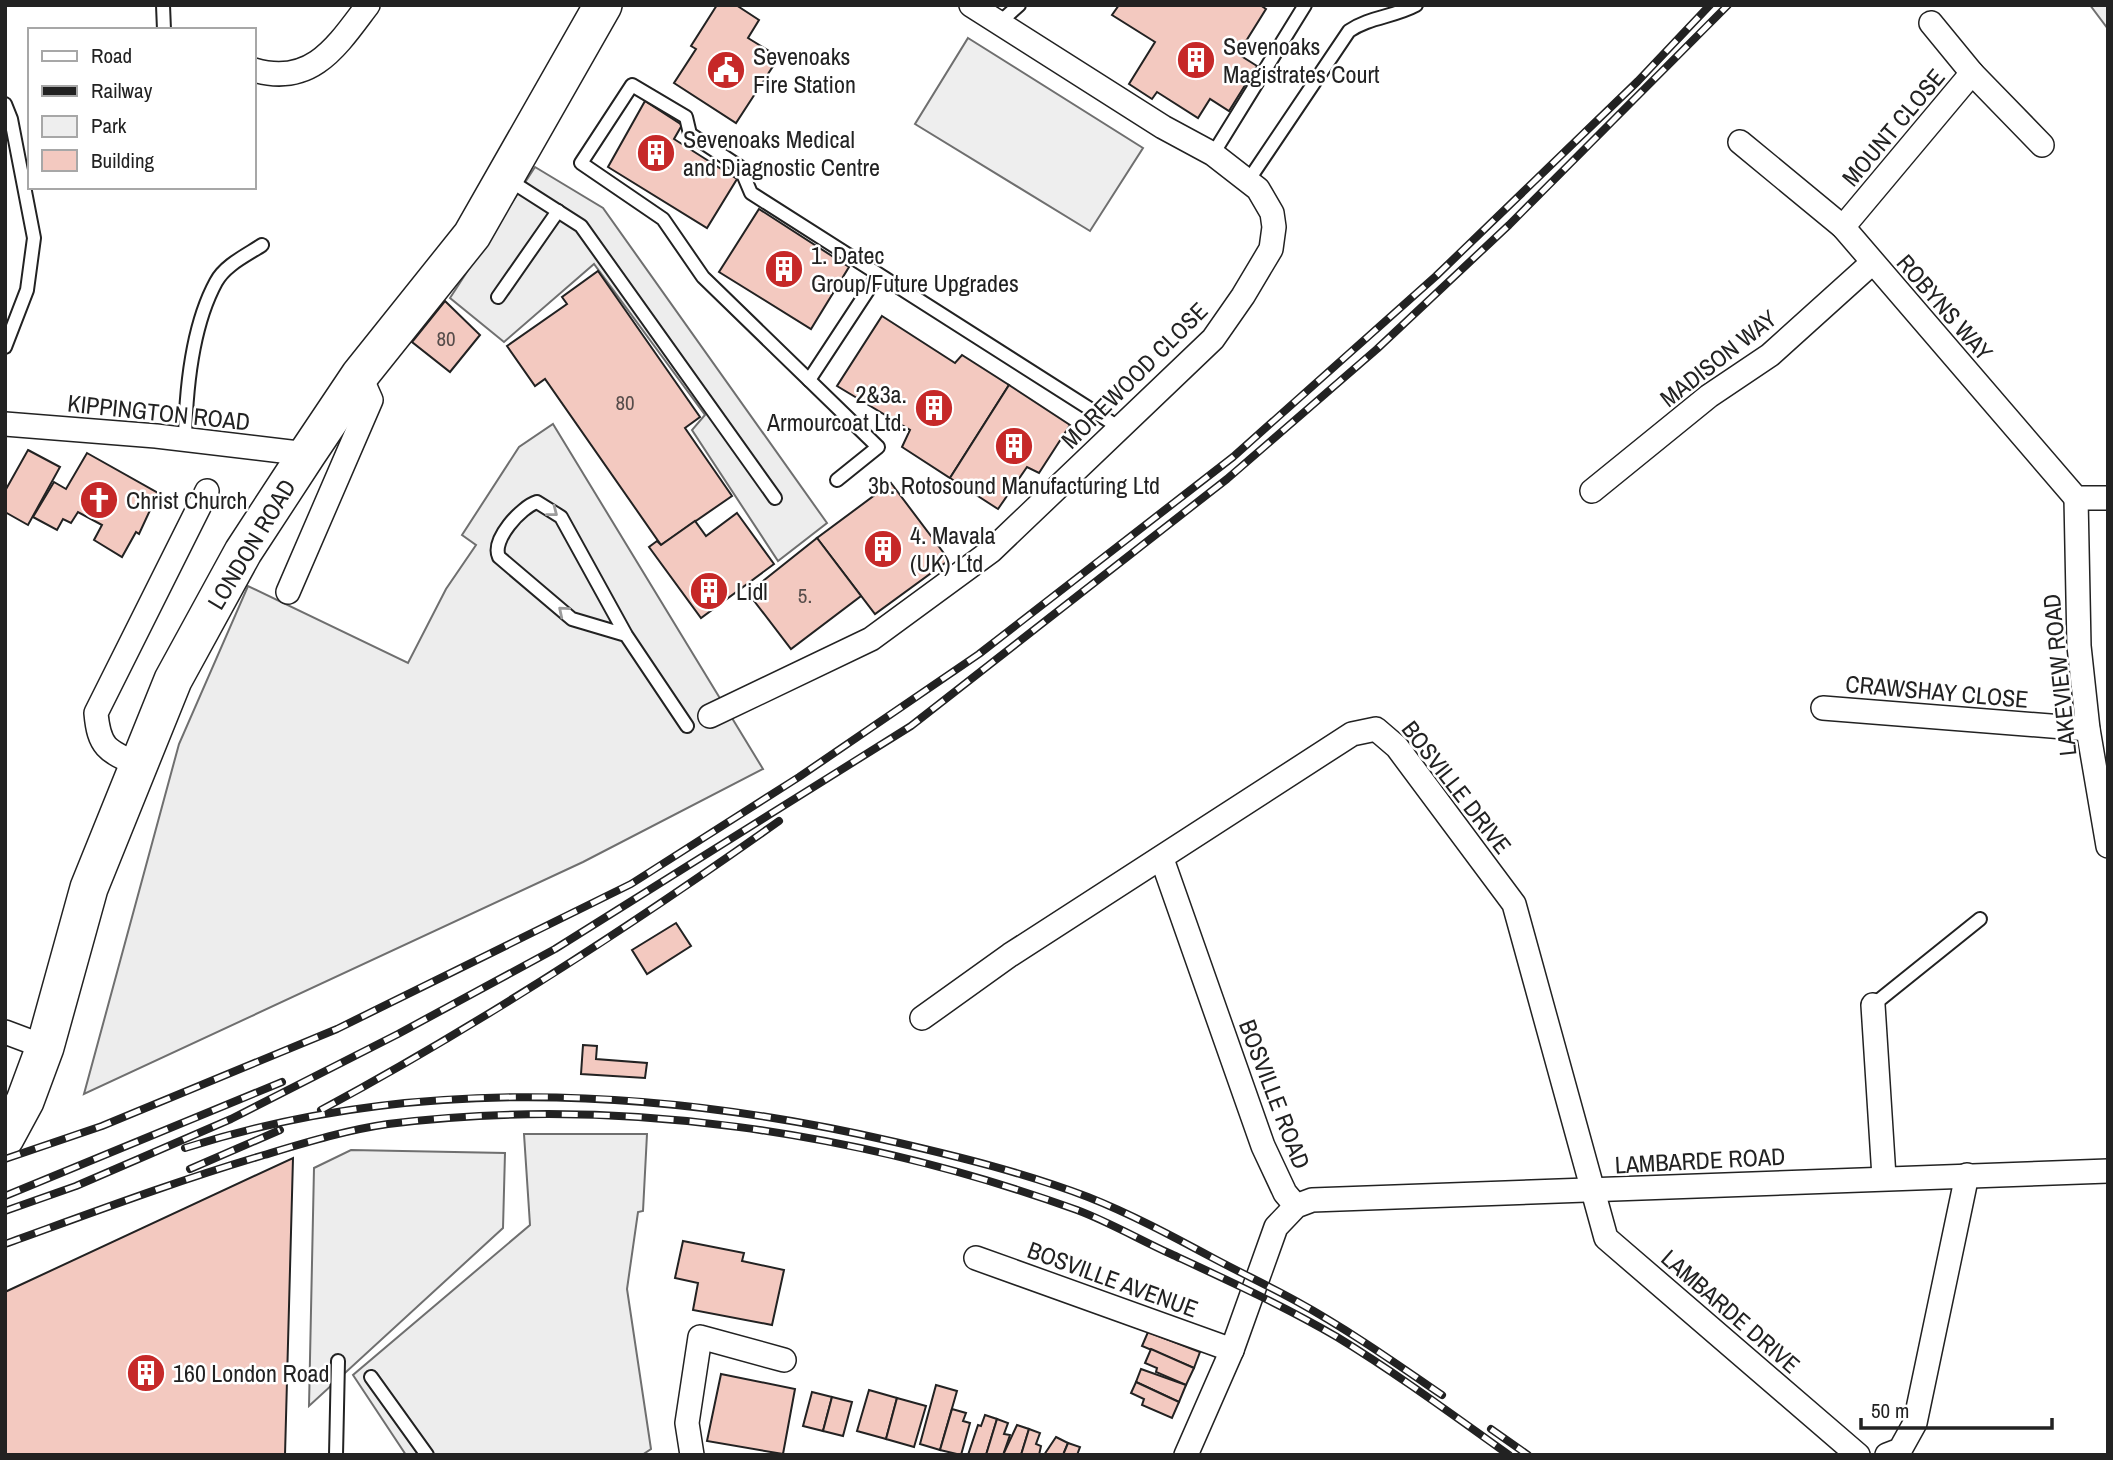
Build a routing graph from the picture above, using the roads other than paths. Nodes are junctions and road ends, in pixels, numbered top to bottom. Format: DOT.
graph roads {
  1 [pos="163,5"];
  2 [pos="368,5"];
  3 [pos="603,5"];
  4 [pos="971,5"];
  5 [pos="1019,5"];
  6 [pos="1304,5"];
  7 [pos="1416,5"];
  8 [pos="1931,23"];
  9 [pos="998,24"];
  10 [pos="164,28"];
  11 [pos="256,70"];
  12 [pos="1972,74"];
  13 [pos="5,104"];
  14 [pos="1740,142"];
  15 [pos="2042,145"];
  16 [pos="1213,155"];
  17 [pos="506,178"];
  18 [pos="1248,181"];
  19 [pos="558,211"];
  20 [pos="1843,228"];
  21 [pos="262,245"];
  22 [pos="1872,263"];
  23 [pos="878,275"];
  24 [pos="498,297"];
  25 [pos="5,347"];
  26 [pos="360,375"];
  27 [pos="809,380"];
  28 [pos="5,424"];
  29 [pos="1120,428"];
  30 [pos="185,439"];
  31 [pos="307,454"];
  32 [pos="837,480"];
  33 [pos="207,491"];
  34 [pos="1592,491"];
  35 [pos="775,498"];
  36 [pos="2076,498"];
  37 [pos="2108,498"];
  38 [pos="288,592"];
  39 [pos="626,635"];
  40 [pos="1823,708"];
  41 [pos="710,716"];
  42 [pos="687,726"];
  43 [pos="2088,729"];
  44 [pos="137,764"];
  45 [pos="2108,846"];
  46 [pos="1162,859"];
  47 [pos="1980,919"];
  48 [pos="1873,1005"];
  49 [pos="922,1018"];
  50 [pos="5,1032"];
  51 [pos="45,1047"];
  52 [pos="6,1133"];
  53 [pos="2108,1171"];
  54 [pos="1967,1175"];
  55 [pos="1884,1177"];
  56 [pos="1594,1192"];
  57 [pos="1296,1206"];
  58 [pos="976,1258"];
  59 [pos="1232,1350"];
  60 [pos="784,1360"];
  61 [pos="338,1361"];
  62 [pos="371,1377"];
  63 [pos="336,1455"];
  64 [pos="427,1455"];
  65 [pos="692,1455"];
  66 [pos="1186,1455"];
  67 [pos="1858,1455"];
  68 [pos="1887,1455"];
  1 -- 10 [label="lane"];
  2 -- 11 [label="street"];
  3 -- 17 [label="main road, LONDON ROAD"];
  4 -- 9 [label="street, MOREWOOD CLOSE"];
  5 -- 9 [label="lane"];
  6 -- 16 [label="lane"];
  7 -- 18 [label="lane"];
  8 -- 12 [label="street"];
  9 -- 16 [label="street, MOREWOOD CLOSE"];
  12 -- 15 [label="street, MOUNT CLOSE"];
  12 -- 20 [label="street, MOUNT CLOSE"];
  13 -- 25 [label="lane"];
  14 -- 20 [label="street, ROBYNS WAY"];
  16 -- 18 [label="street, MOREWOOD CLOSE"];
  17 -- 19 [label="lane"];
  17 -- 26 [label="main road, LONDON ROAD"];
  18 -- 29 [label="street, MOREWOOD CLOSE"];
  19 -- 24 [label="lane"];
  19 -- 35 [label="lane"];
  20 -- 22 [label="street, ROBYNS WAY"];
  21 -- 30 [label="lane"];
  22 -- 34 [label="street, MADISON WAY"];
  22 -- 36 [label="street, ROBYNS WAY"];
  23 -- 27 [label="lane"];
  23 -- 27 [label="lane"];
  23 -- 29 [label="lane"];
  26 -- 31 [label="main road, LONDON ROAD"];
  26 -- 38 [label="street"];
  27 -- 32 [label="lane"];
  28 -- 30 [label="street, KIPPINGTON ROAD"];
  29 -- 41 [label="street, MOREWOOD CLOSE"];
  30 -- 31 [label="street, KIPPINGTON ROAD"];
  31 -- 44 [label="main road, LONDON ROAD"];
  33 -- 44 [label="street"];
  36 -- 37 [label="street"];
  36 -- 43 [label="street, LAKEVIEW ROAD"];
  39 -- 39 [label="lane, one-way"];
  39 -- 42 [label="lane"];
  40 -- 43 [label="street, CRAWSHAY CLOSE"];
  43 -- 45 [label="street, LAKEVIEW ROAD"];
  44 -- 51 [label="main road, LONDON ROAD"];
  46 -- 49 [label="street, BOSVILLE DRIVE"];
  46 -- 56 [label="street, BOSVILLE DRIVE"];
  46 -- 57 [label="street, BOSVILLE ROAD"];
  47 -- 48 [label="lane"];
  48 -- 55 [label="street"];
  50 -- 51 [label="street"];
  51 -- 52 [label="main road, LONDON ROAD"];
  53 -- 54 [label="street, LAMBARDE ROAD"];
  54 -- 55 [label="street, LAMBARDE ROAD"];
  54 -- 68 [label="street"];
  55 -- 56 [label="street, LAMBARDE ROAD"];
  56 -- 57 [label="street, LAMBARDE ROAD"];
  56 -- 67 [label="street, LAMBARDE DRIVE"];
  57 -- 59 [label="street, BOSVILLE ROAD"];
  58 -- 59 [label="street, BOSVILLE AVENUE"];
  59 -- 66 [label="street, BOSVILLE ROAD"];
  60 -- 65 [label="street"];
  61 -- 63 [label="lane"];
  62 -- 64 [label="lane"];
}
